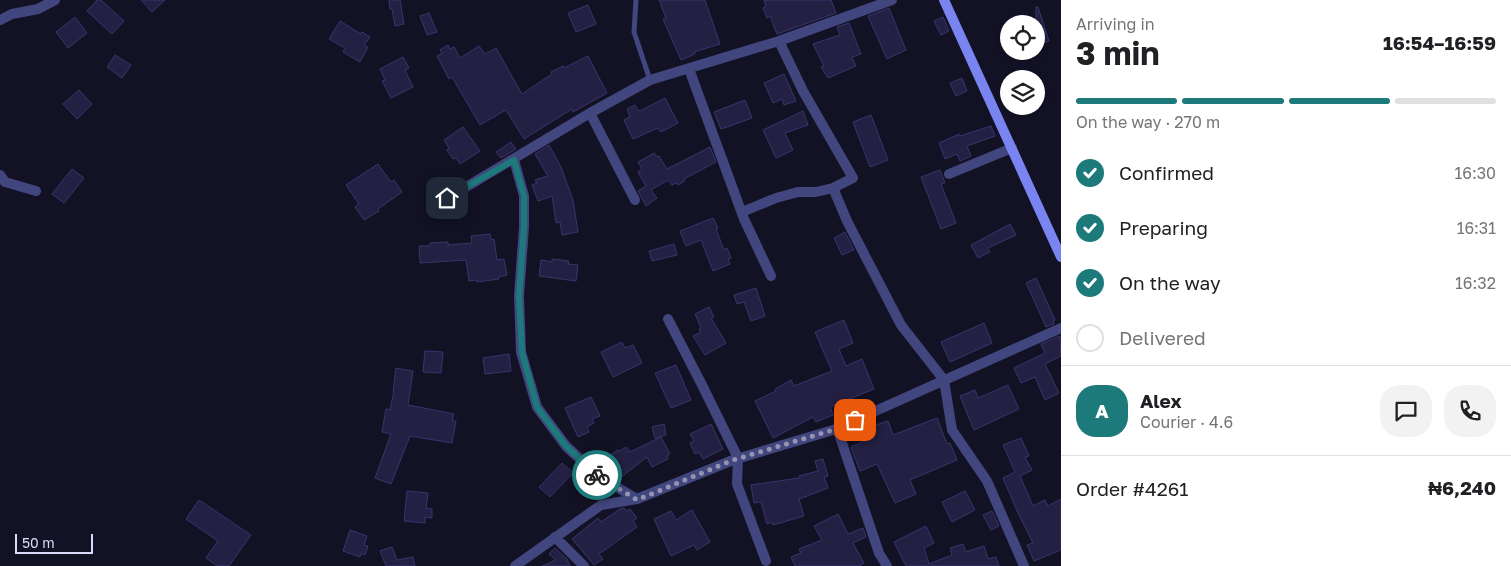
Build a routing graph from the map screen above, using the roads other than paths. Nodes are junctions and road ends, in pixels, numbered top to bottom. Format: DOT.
graph roads {
  1 [pos="55,0"];
  2 [pos="636,0"];
  3 [pos="892,0"];
  4 [pos="944,0"];
  5 [pos="34,4"];
  6 [pos="0,20"];
  7 [pos="780,40"];
  8 [pos="689,69"];
  9 [pos="650,80"];
  10 [pos="590,113"];
  11 [pos="1012,148"];
  12 [pos="514,160"];
  13 [pos="949,174"];
  14 [pos="0,176"];
  15 [pos="833,188"];
  16 [pos="36,191"];
  17 [pos="635,200"];
  18 [pos="431,208"];
  19 [pos="742,212"];
  20 [pos="1061,257"];
  21 [pos="771,276"];
  22 [pos="668,319"];
  23 [pos="1061,328"];
  24 [pos="944,380"];
  25 [pos="837,428"];
  26 [pos="738,458"];
  27 [pos="637,500"];
  28 [pos="555,537"];
  29 [pos="766,562"];
  30 [pos="526,563"];
  31 [pos="515,566"];
  32 [pos="584,566"];
  33 [pos="887,566"];
  34 [pos="1024,566"];
  1 -- 5 [label="street"];
  2 -- 9 [label="lane"];
  3 -- 7 [label="street"];
  4 -- 11 [label="main road"];
  5 -- 6 [label="street"];
  7 -- 8 [label="street"];
  7 -- 15 [label="street"];
  8 -- 9 [label="street"];
  8 -- 19 [label="street"];
  9 -- 10 [label="street"];
  10 -- 12 [label="street"];
  10 -- 17 [label="street"];
  11 -- 13 [label="street"];
  11 -- 20 [label="main road"];
  12 -- 18 [label="street"];
  12 -- 27 [label="street"];
  14 -- 16 [label="street"];
  15 -- 19 [label="street"];
  15 -- 24 [label="street"];
  19 -- 21 [label="street"];
  22 -- 26 [label="street"];
  23 -- 24 [label="street"];
  24 -- 25 [label="street"];
  24 -- 34 [label="street"];
  25 -- 26 [label="street"];
  25 -- 33 [label="street"];
  26 -- 27 [label="street"];
  26 -- 29 [label="street"];
  27 -- 28 [label="street"];
  28 -- 30 [label="street"];
  28 -- 32 [label="street"];
  30 -- 31 [label="street"];
}
